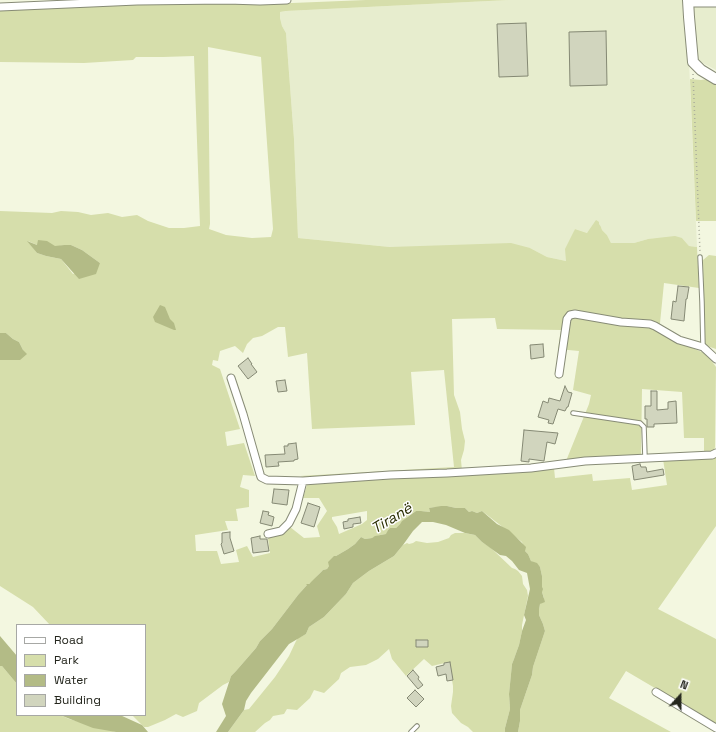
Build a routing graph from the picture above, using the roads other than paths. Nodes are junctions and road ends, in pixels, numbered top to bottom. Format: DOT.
graph roads {
  1 [pos="287,0"];
  2 [pos="689,1"];
  3 [pos="716,3"];
  4 [pos="0,6"];
  5 [pos="716,79"];
  6 [pos="700,257"];
  7 [pos="703,348"];
  8 [pos="716,359"];
  9 [pos="559,374"];
  10 [pos="231,378"];
  11 [pos="572,413"];
  12 [pos="715,454"];
  13 [pos="645,458"];
  14 [pos="303,481"];
  15 [pos="268,534"];
  16 [pos="656,692"];
  17 [pos="417,726"];
  18 [pos="716,728"];
  19 [pos="411,732"];
  1 -- 4 [label="street"];
  2 -- 3 [label="street"];
  2 -- 5 [label="street"];
  6 -- 7 [label="lane"];
  7 -- 8 [label="street"];
  7 -- 9 [label="street"];
  10 -- 14 [label="street"];
  11 -- 13 [label="lane"];
  12 -- 13 [label="street"];
  13 -- 14 [label="street"];
  14 -- 15 [label="street"];
  16 -- 18 [label="street"];
  17 -- 19 [label="lane"];
}
